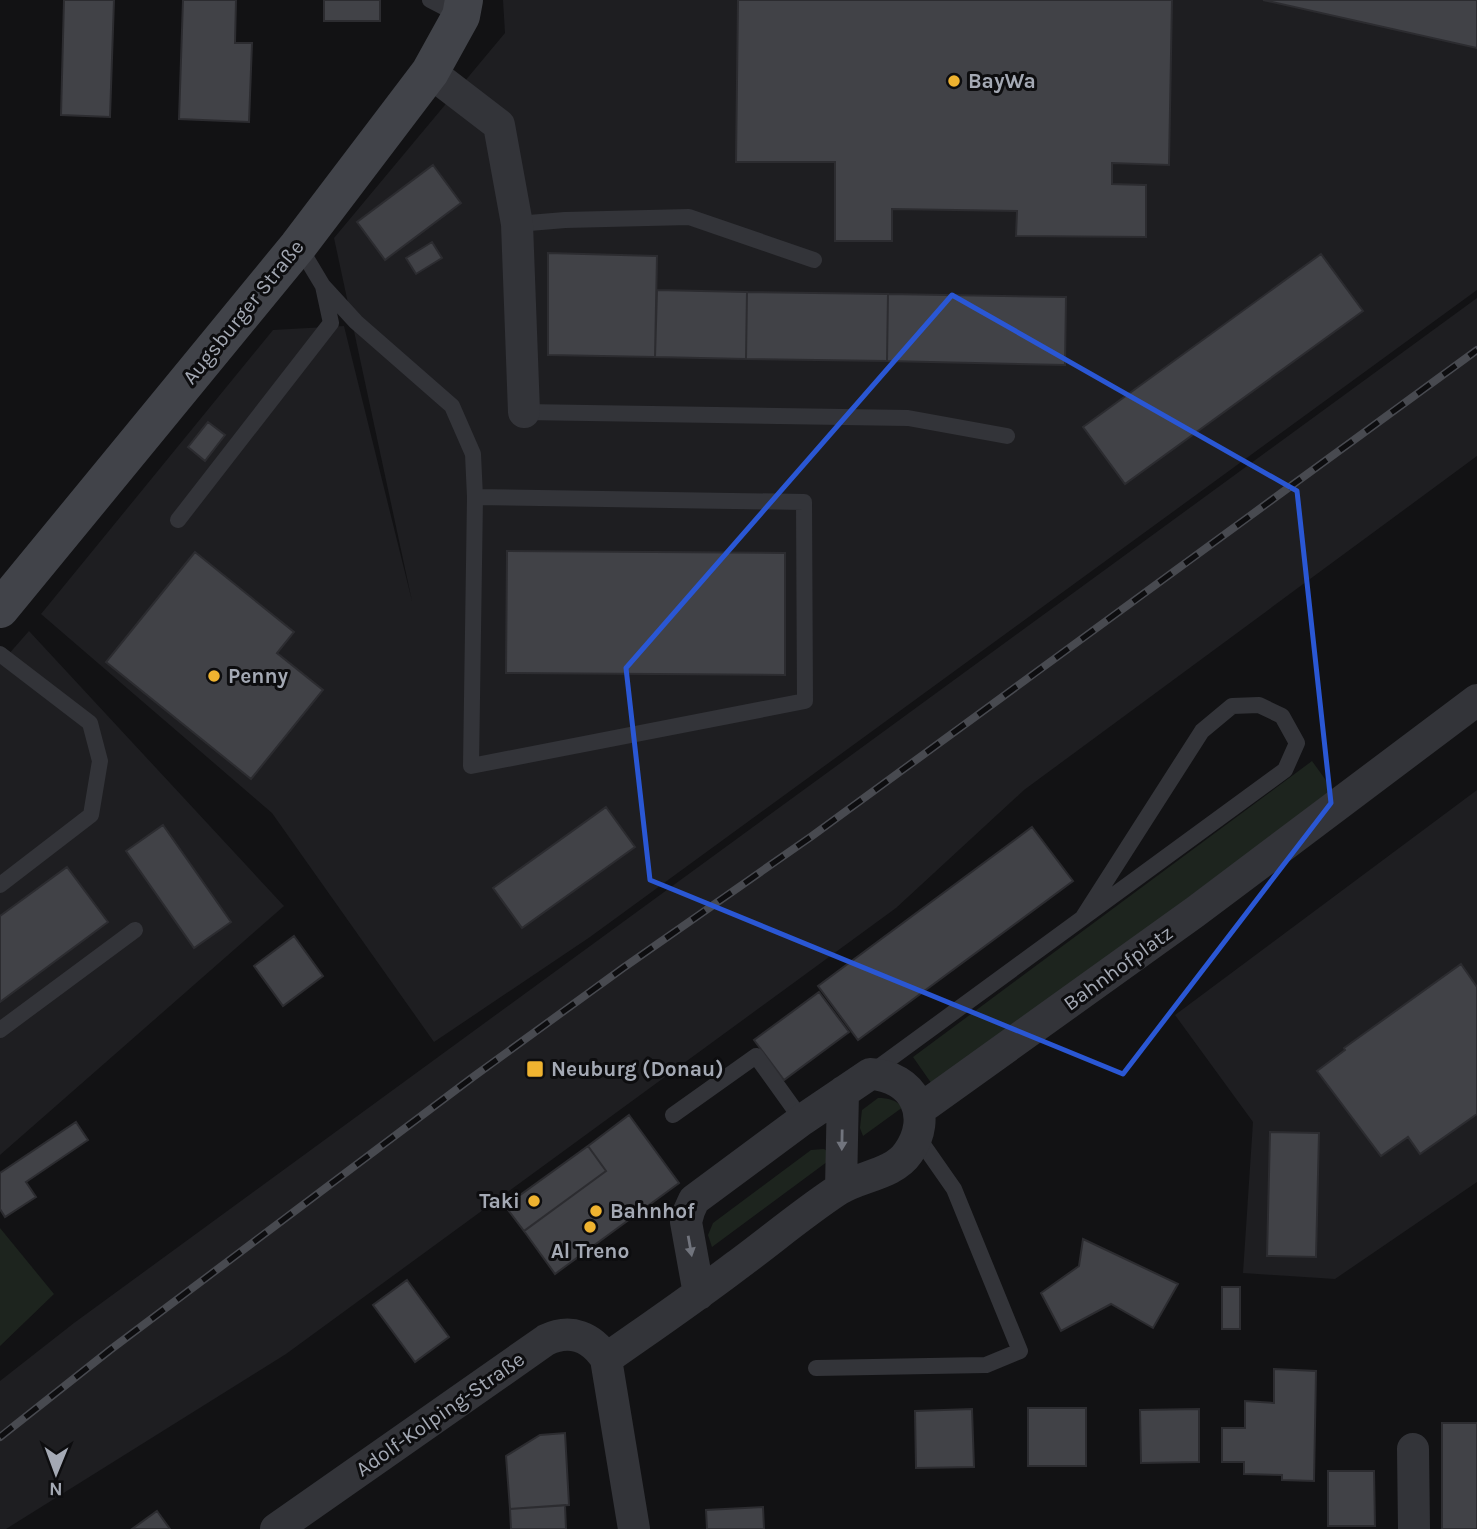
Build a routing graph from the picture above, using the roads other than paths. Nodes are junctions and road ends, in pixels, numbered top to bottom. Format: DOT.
graph roads {
  1 [pos="452,5"];
  2 [pos="430,72"];
  3 [pos="517,224"];
  4 [pos="298,246"];
  5 [pos="814,260"];
  6 [pos="323,286"];
  7 [pos="524,412"];
  8 [pos="1007,436"];
  9 [pos="475,497"];
  10 [pos="178,520"];
  11 [pos="0,609"];
  12 [pos="0,654"];
  13 [pos="1477,700"];
  14 [pos="0,884"];
  15 [pos="1083,917"];
  16 [pos="135,930"];
  17 [pos="0,1030"];
  18 [pos="870,1074"];
  19 [pos="842,1092"];
  20 [pos="673,1115"];
  21 [pos="802,1120"];
  22 [pos="918,1123"];
  23 [pos="841,1188"];
  24 [pos="699,1294"];
  25 [pos="606,1359"];
  26 [pos="816,1368"];
  27 [pos="1413,1449"];
  28 [pos="276,1529"];
  29 [pos="634,1529"];
  30 [pos="1414,1529"];
  1 -- 2 [label="main road, Augsburger Straße"];
  2 -- 3 [label="street"];
  2 -- 4 [label="main road, Augsburger Straße"];
  3 -- 5 [label="lane"];
  3 -- 7 [label="street"];
  4 -- 6 [label="lane"];
  4 -- 11 [label="main road, Augsburger Straße"];
  6 -- 9 [label="lane"];
  6 -- 10 [label="lane"];
  7 -- 8 [label="lane"];
  9 -- 9 [label="lane"];
  12 -- 14 [label="lane"];
  13 -- 22 [label="street, Bahnhofplatz"];
  15 -- 15 [label="lane"];
  15 -- 18 [label="lane"];
  16 -- 17 [label="lane"];
  18 -- 19 [label="street"];
  18 -- 22 [label="street"];
  19 -- 21 [label="street"];
  19 -- 23 [label="street, one-way"];
  20 -- 21 [label="lane"];
  21 -- 24 [label="street, one-way"];
  22 -- 23 [label="street, Bahnhofplatz"];
  22 -- 26 [label="lane"];
  23 -- 24 [label="street, Bahnhofplatz"];
  24 -- 25 [label="street, Bahnhofplatz"];
  25 -- 28 [label="street, Adolf-Kolping-Straße"];
  25 -- 29 [label="street"];
  27 -- 30 [label="street"];
}
